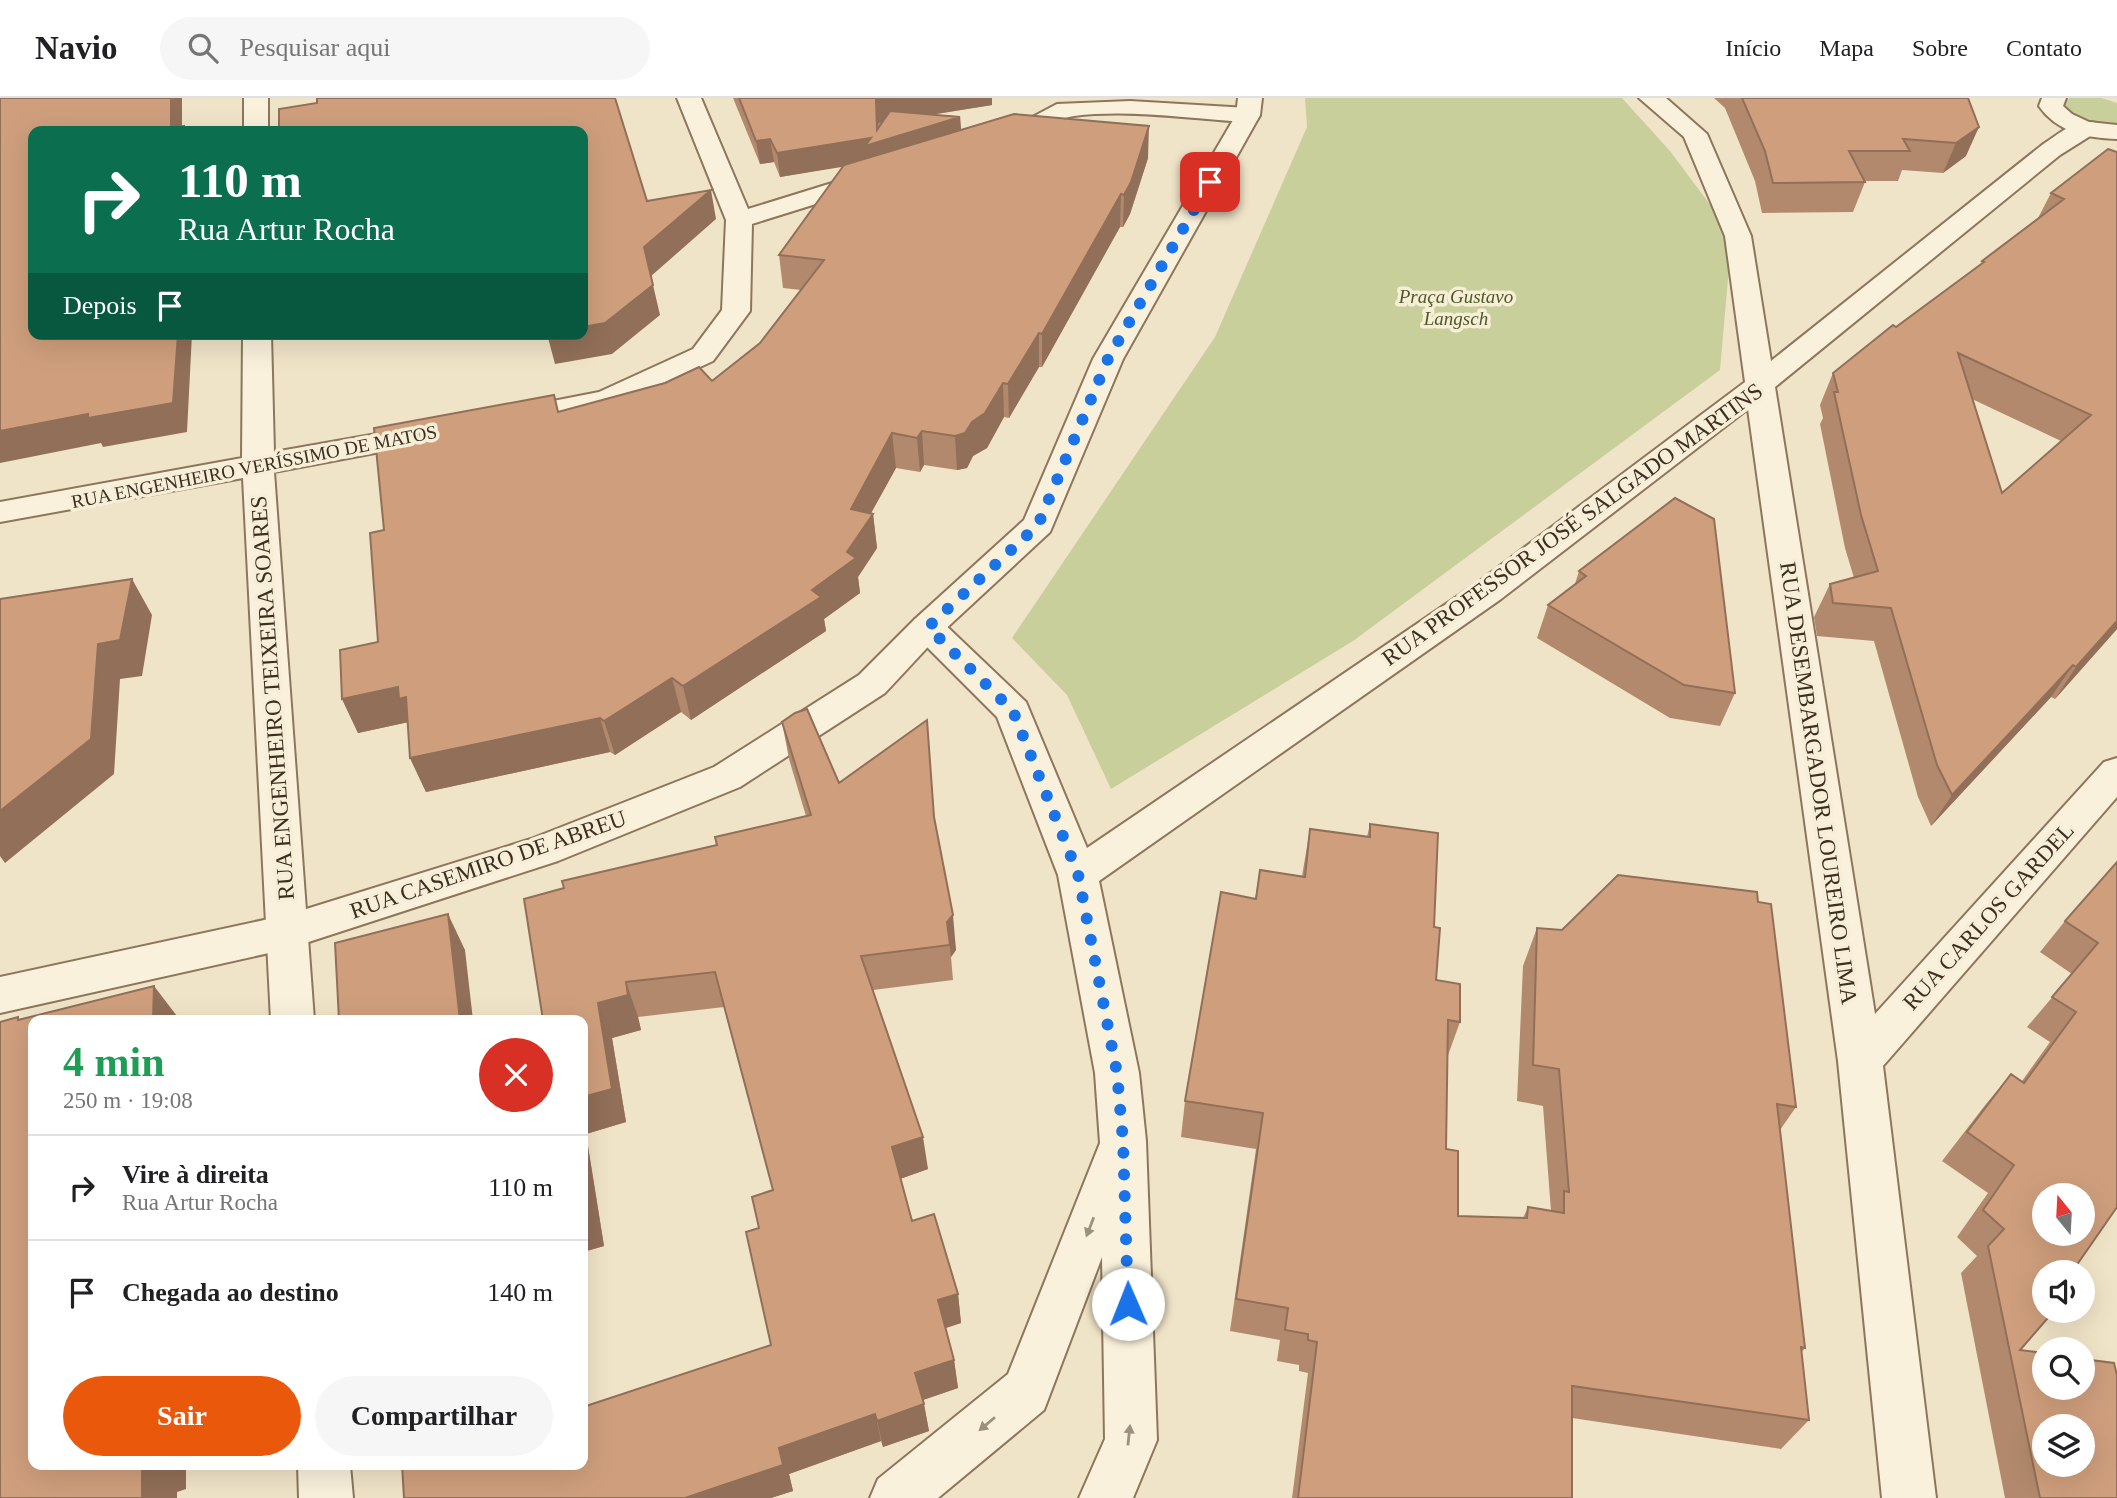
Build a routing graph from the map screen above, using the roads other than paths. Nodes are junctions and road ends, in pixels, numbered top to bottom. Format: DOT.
graph roads {
  1 [pos="256,98"];
  2 [pos="689,98"];
  3 [pos="1651,98"];
  4 [pos="1062,103"];
  5 [pos="2054,105"];
  6 [pos="1249,107"];
  7 [pos="256,126"];
  8 [pos="2086,128"];
  9 [pos="2117,132"];
  10 [pos="983,145"];
  11 [pos="2050,150"];
  12 [pos="893,172"];
  13 [pos="739,219"];
  14 [pos="257,340"];
  15 [pos="1760,385"];
  16 [pos="258,466"];
  17 [pos="0,512"];
  18 [pos="928,627"];
  19 [pos="2117,772"];
  20 [pos="1078,874"];
  21 [pos="287,932"];
  22 [pos="0,995"];
  23 [pos="293,1015"];
  24 [pos="1860,1061"];
  25 [pos="1123,1141"];
  26 [pos="324,1470"];
  27 [pos="326,1498"];
  28 [pos="897,1498"];
  29 [pos="1106,1498"];
  30 [pos="1909,1498"];
  1 -- 7 [label="street"];
  2 -- 13 [label="street"];
  3 -- 15 [label="street, RUA DESEMBARGADOR LOUREIRO LIMA"];
  4 -- 6 [label="street"];
  4 -- 10 [label="street"];
  5 -- 8 [label="street"];
  5 -- 11 [label="street"];
  6 -- 18 [label="street, RUA CASEMIRO DE ABREU"];
  8 -- 9 [label="street"];
  8 -- 11 [label="street, RUA PROFESSOR JOSÉ SALGADO MARTINS"];
  11 -- 15 [label="street, RUA PROFESSOR JOSÉ SALGADO MARTINS"];
  12 -- 13 [label="street"];
  13 -- 16 [label="street, RUA ENGENHEIRO VERÍSSIMO DE MATOS"];
  14 -- 16 [label="street, RUA ENGENHEIRO TEIXEIRA SOARES"];
  15 -- 20 [label="street, RUA PROFESSOR JOSÉ SALGADO MARTINS"];
  15 -- 24 [label="street, RUA DESEMBARGADOR LOUREIRO LIMA"];
  16 -- 17 [label="street, RUA ENGENHEIRO VERÍSSIMO DE MATOS"];
  16 -- 21 [label="street, RUA ENGENHEIRO TEIXEIRA SOARES"];
  18 -- 20 [label="street"];
  18 -- 21 [label="street, RUA CASEMIRO DE ABREU"];
  19 -- 24 [label="street, RUA CARLOS GARDEL"];
  20 -- 25 [label="street"];
  21 -- 22 [label="street, RUA CASEMIRO DE ABREU"];
  21 -- 23 [label="street, RUA ENGENHEIRO TEIXEIRA SOARES"];
  24 -- 30 [label="street, RUA DESEMBARGADOR LOUREIRO LIMA"];
  25 -- 28 [label="street, one-way"];
  29 -- 25 [label="street, one-way"];
  26 -- 27 [label="street"];
}
